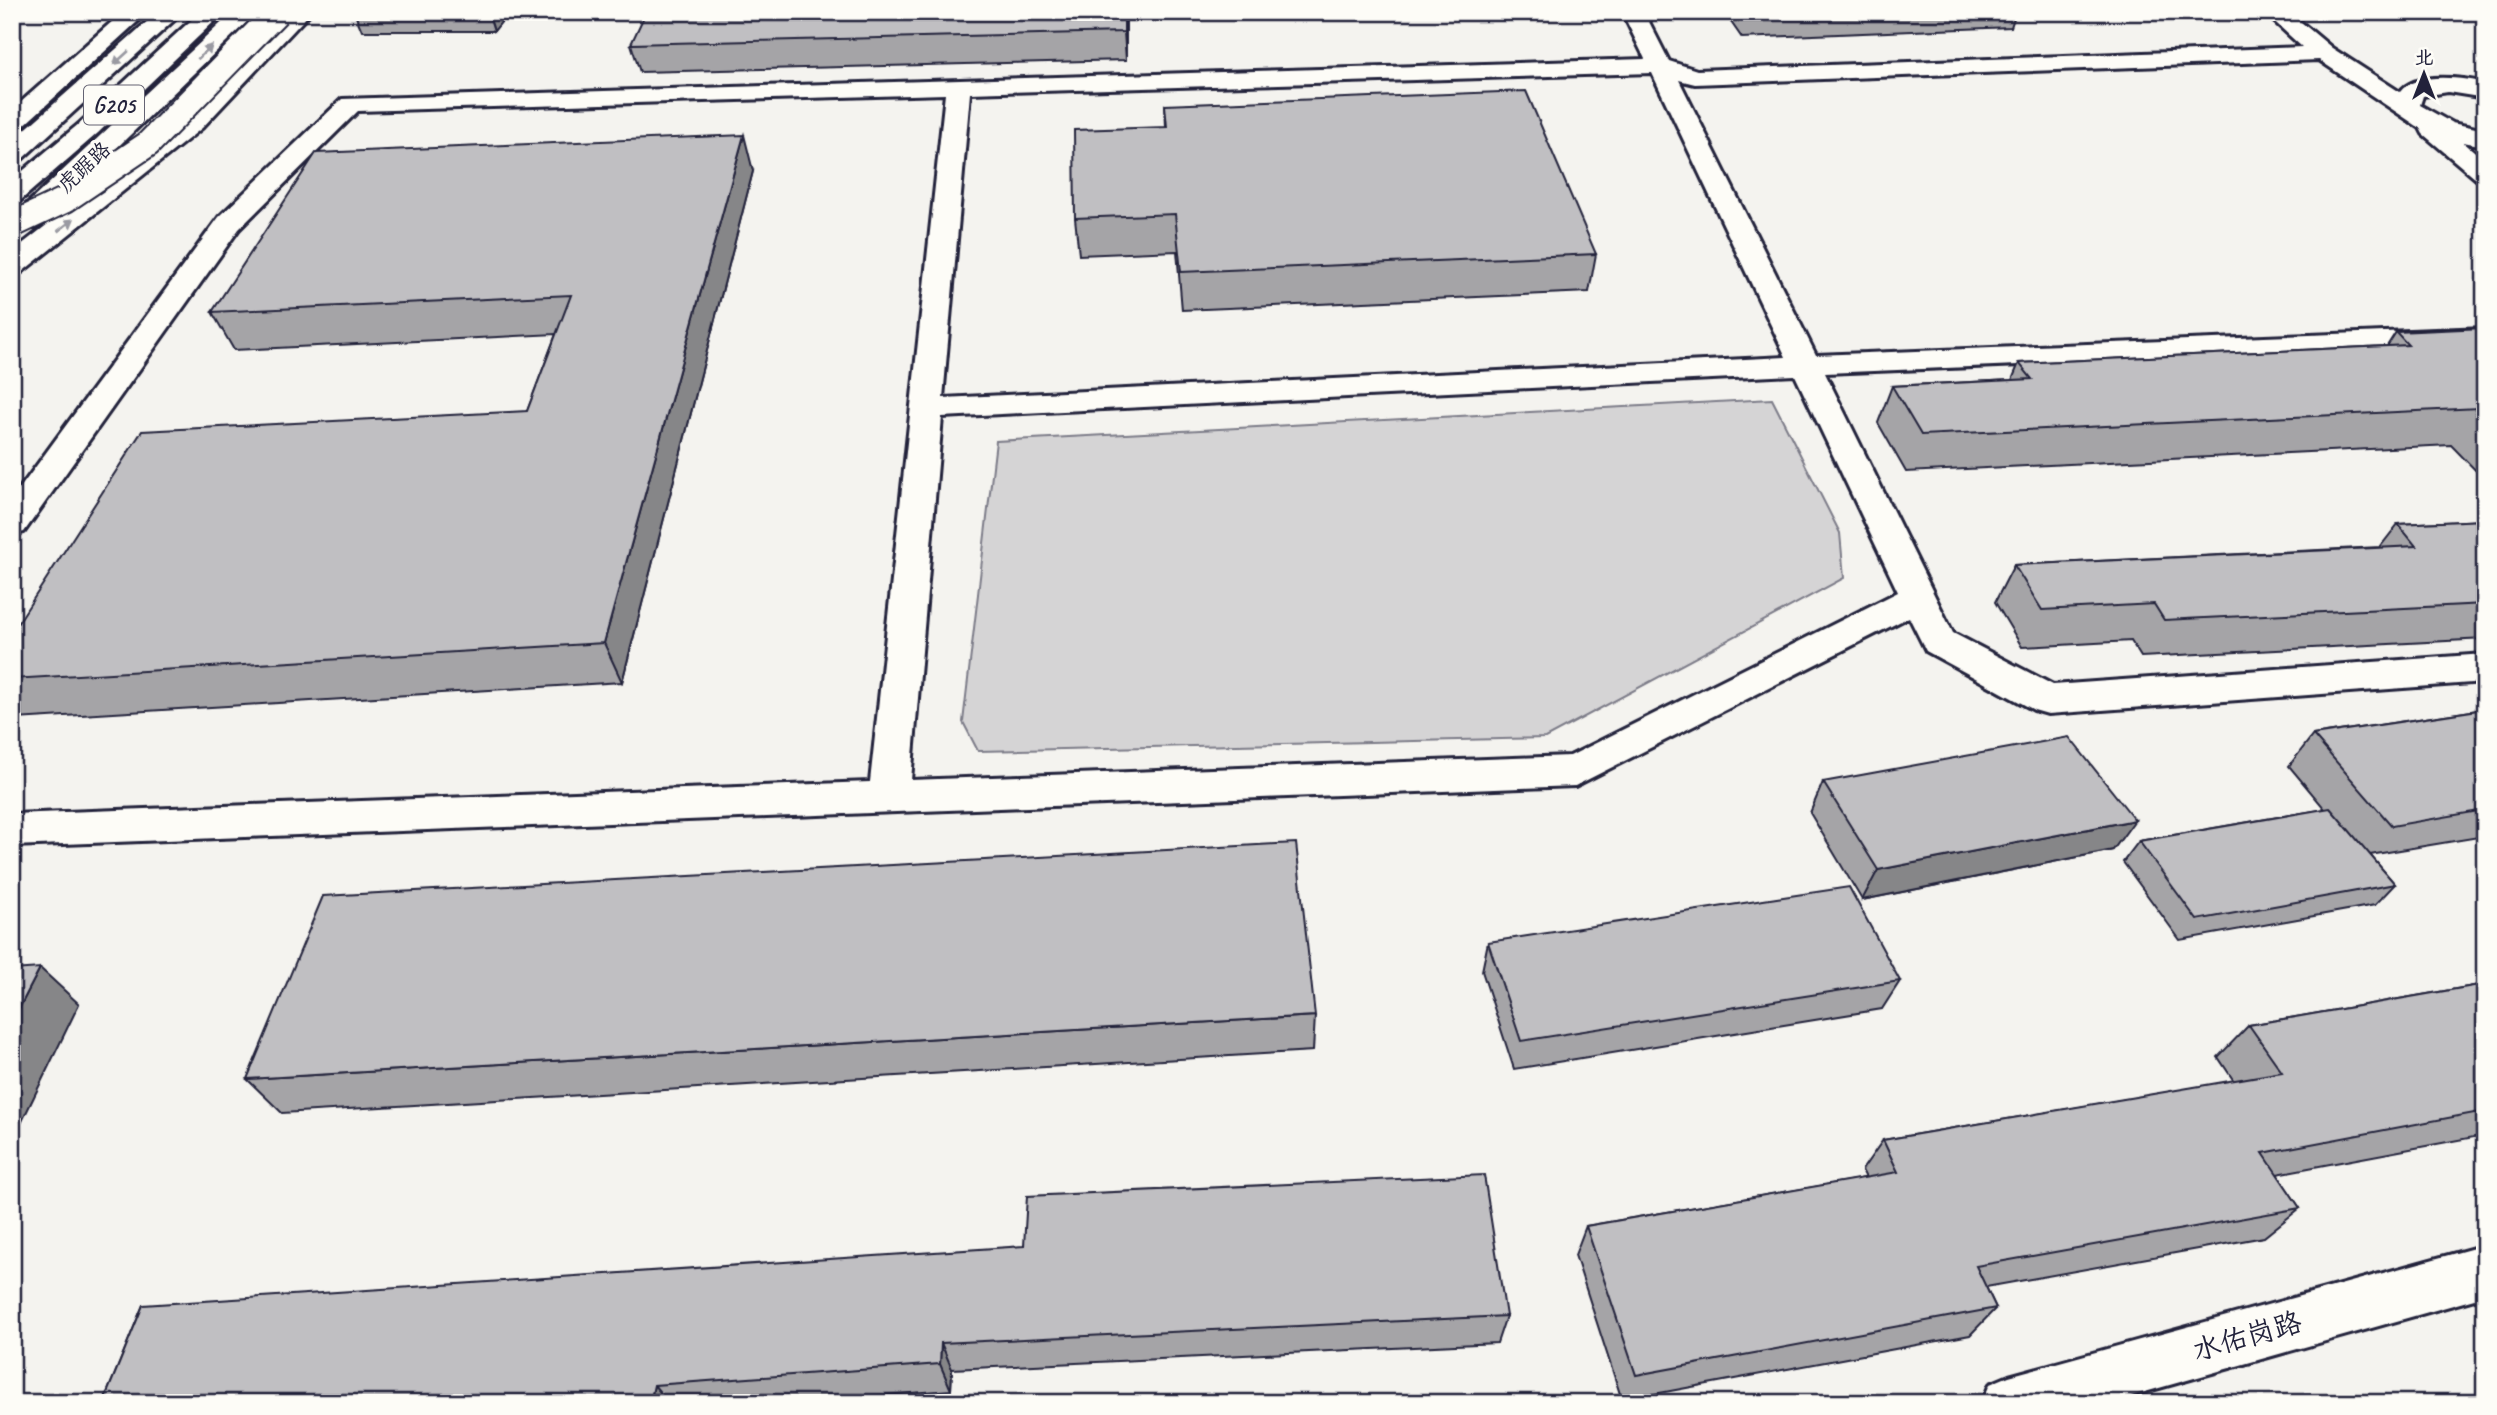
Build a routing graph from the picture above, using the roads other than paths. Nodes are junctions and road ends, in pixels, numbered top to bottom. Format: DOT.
graph roads {
  1 [pos="137,12"];
  2 [pos="172,12"];
  3 [pos="213,12"];
  4 [pos="246,12"];
  5 [pos="276,12"];
  6 [pos="300,12"];
  7 [pos="1633,12"];
  8 [pos="2275,12"];
  9 [pos="2324,52"];
  10 [pos="1660,65"];
  11 [pos="246,69"];
  12 [pos="958,86"];
  13 [pos="2479,88"];
  14 [pos="147,108"];
  15 [pos="2412,111"];
  16 [pos="12,123"];
  17 [pos="2485,138"];
  18 [pos="12,155"];
  19 [pos="2485,173"];
  20 [pos="12,194"];
  21 [pos="12,225"];
  22 [pos="12,233"];
  23 [pos="12,266"];
  24 [pos="2485,337"];
  25 [pos="1805,365"];
  26 [pos="927,408"];
  27 [pos="12,524"];
  28 [pos="1918,597"];
  29 [pos="2485,668"];
  30 [pos="889,797"];
  31 [pos="12,830"];
  32 [pos="2485,1270"];
  33 [pos="2009,1403"];
  1 -- 16 [label="main road"];
  2 -- 18 [label="main road, one-way"];
  3 -- 20 [label="main road, G205"];
  14 -- 4 [label="main road, 虎踞路, one-way"];
  5 -- 21 [label="main road, bridge"];
  6 -- 11 [label="main road"];
  7 -- 10 [label="main road"];
  8 -- 9 [label="main road"];
  9 -- 10 [label="main road"];
  9 -- 15 [label="main road"];
  10 -- 12 [label="main road"];
  10 -- 25 [label="main road"];
  11 -- 14 [label="main road"];
  23 -- 11 [label="main road, one-way"];
  12 -- 26 [label="main road"];
  12 -- 27 [label="main road"];
  13 -- 15 [label="main road"];
  14 -- 22 [label="main road, 虎踞路"];
  15 -- 17 [label="main road"];
  15 -- 19 [label="main road"];
  24 -- 25 [label="main road"];
  25 -- 26 [label="main road"];
  25 -- 28 [label="main road"];
  26 -- 30 [label="main road"];
  28 -- 29 [label="main road"];
  28 -- 30 [label="main road"];
  30 -- 31 [label="main road"];
  32 -- 33 [label="main road, 水佑岗路"];
}
